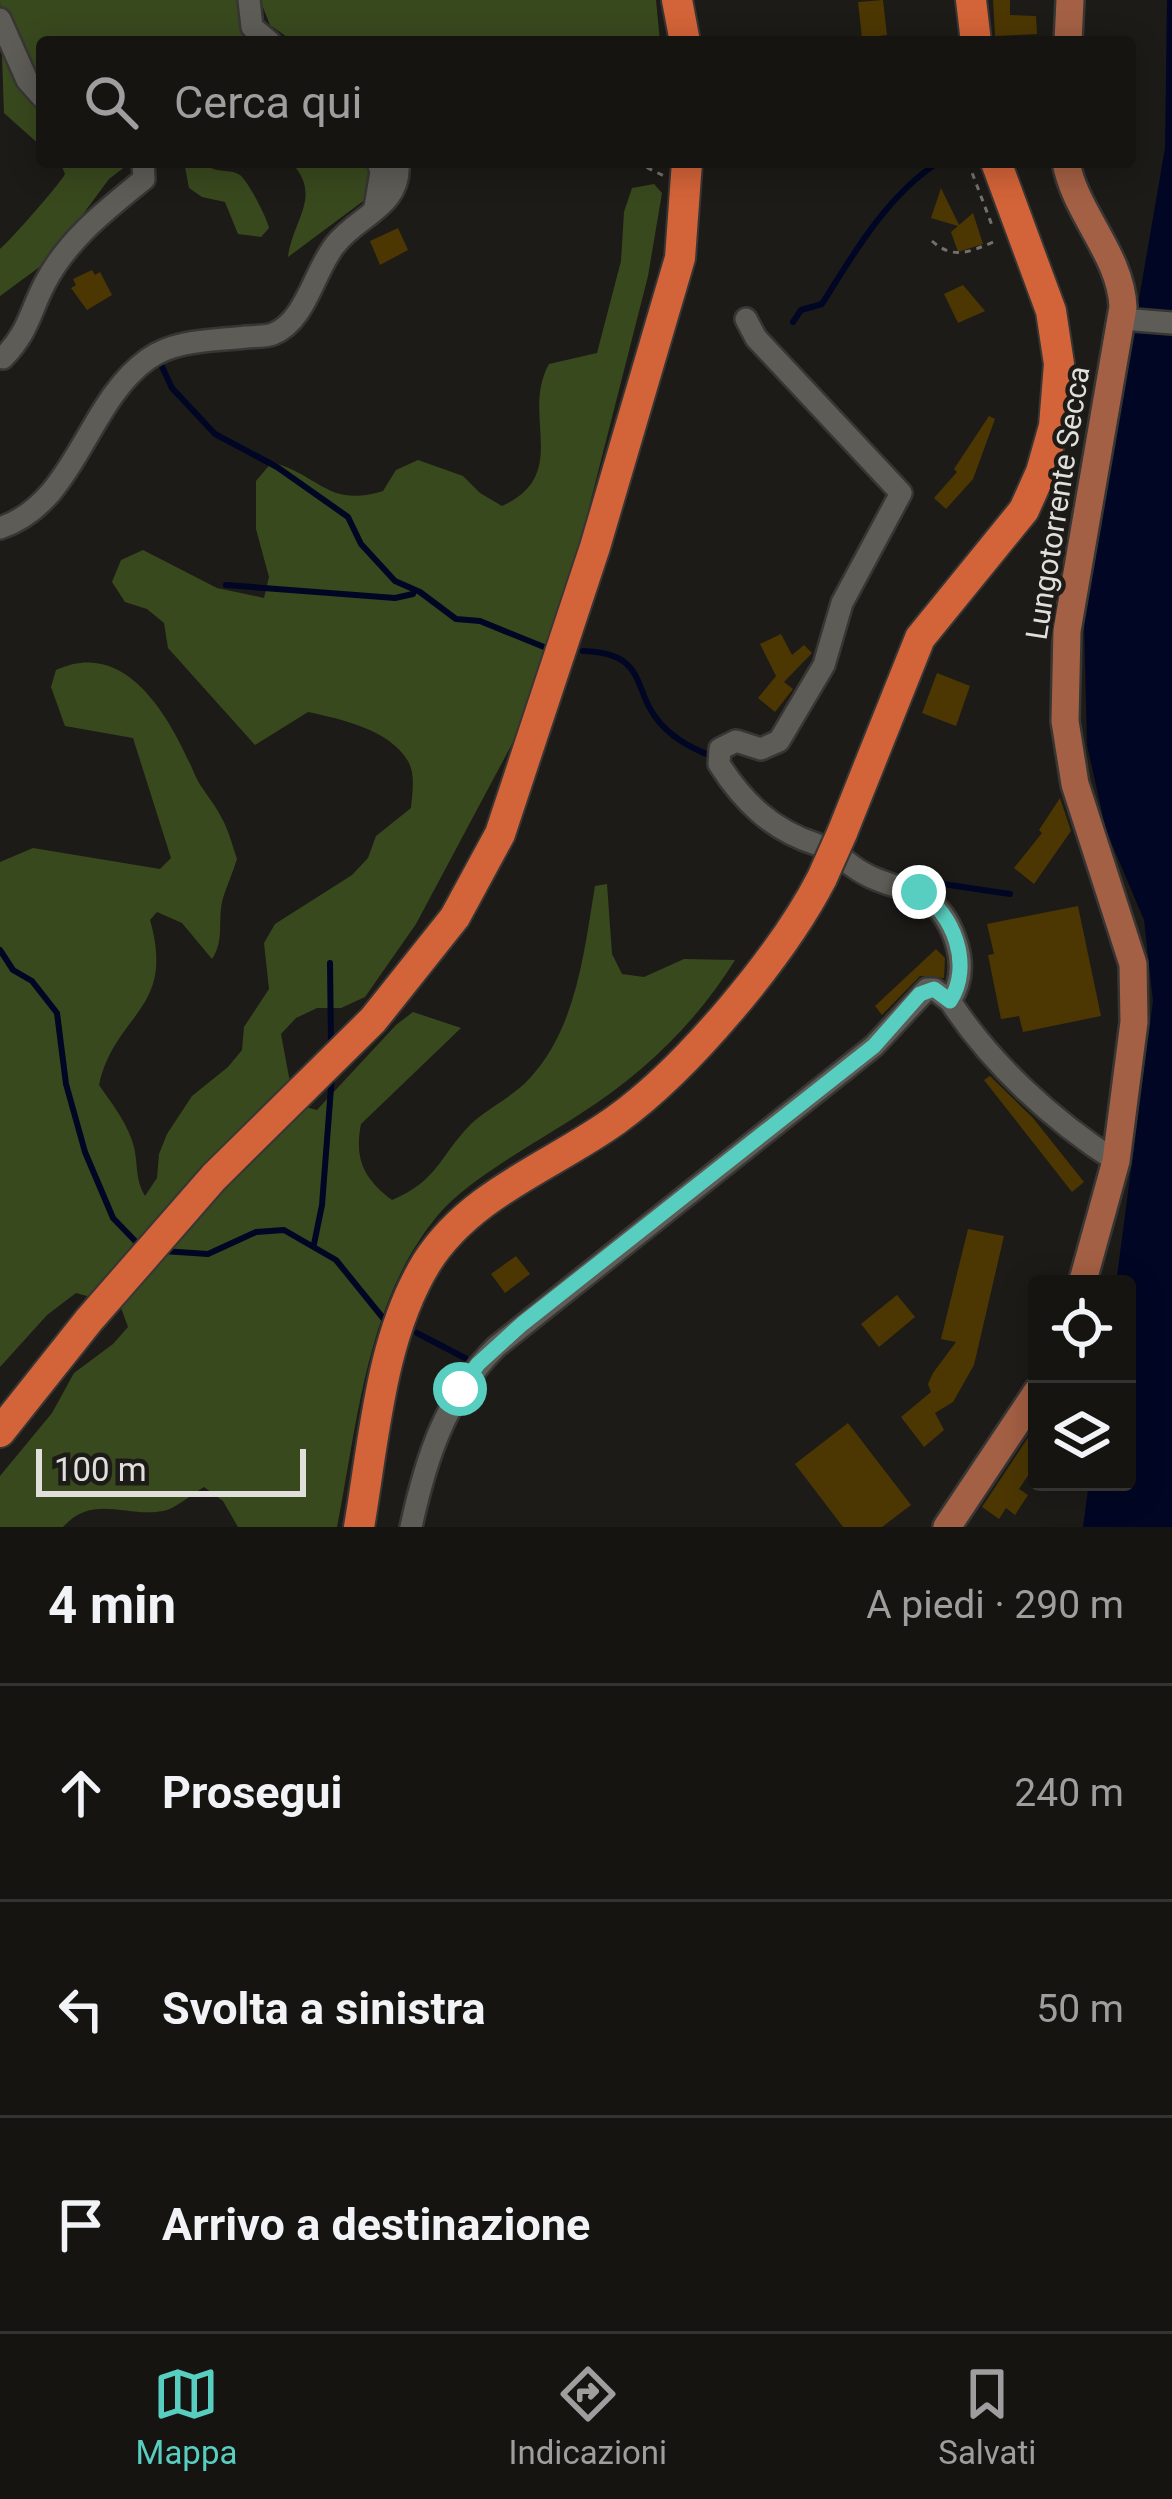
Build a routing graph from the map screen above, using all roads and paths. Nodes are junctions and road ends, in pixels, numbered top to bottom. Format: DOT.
graph roads {
  1 [pos="249,0"];
  2 [pos="677,0"];
  3 [pos="971,0"];
  4 [pos="1070,0"];
  5 [pos="0,19"];
  6 [pos="263,36"];
  7 [pos="684,36"];
  8 [pos="975,36"];
  9 [pos="1068,36"];
  10 [pos="36,90"];
  11 [pos="143,168"];
  12 [pos="380,168"];
  13 [pos="398,168"];
  14 [pos="970,168"];
  15 [pos="998,168"];
  16 [pos="1068,168"];
  17 [pos="676,169"];
  18 [pos="374,213"];
  19 [pos="932,241"];
  20 [pos="746,319"];
  21 [pos="1131,319"];
  22 [pos="1172,322"];
  23 [pos="3,358"];
  24 [pos="0,528"];
  25 [pos="831,854"];
  26 [pos="950,1001"];
  27 [pos="1116,1161"];
  28 [pos="1084,1275"];
  29 [pos="1028,1406"];
  30 [pos="0,1432"];
  31 [pos="359,1527"];
  32 [pos="411,1527"];
  33 [pos="947,1527"];
  1 -- 6 [label="street"];
  2 -- 7 [label="highway"];
  3 -- 8 [label="highway"];
  4 -- 9 [label="main road"];
  5 -- 10 [label="street"];
  11 -- 23 [label="street"];
  12 -- 18 [label="street"];
  13 -- 18 [label="street"];
  14 -- 19 [label="path"];
  15 -- 25 [label="highway"];
  16 -- 21 [label="main road, Lungotorrente Secca"];
  17 -- 30 [label="highway"];
  18 -- 24 [label="street"];
  20 -- 25 [label="street"];
  21 -- 22 [label="street"];
  21 -- 27 [label="main road, Lungotorrente Secca"];
  25 -- 26 [label="street"];
  25 -- 31 [label="highway"];
  26 -- 27 [label="street"];
  26 -- 32 [label="street"];
  27 -- 28 [label="main road, Lungotorrente Secca"];
  29 -- 33 [label="main road"];
}
